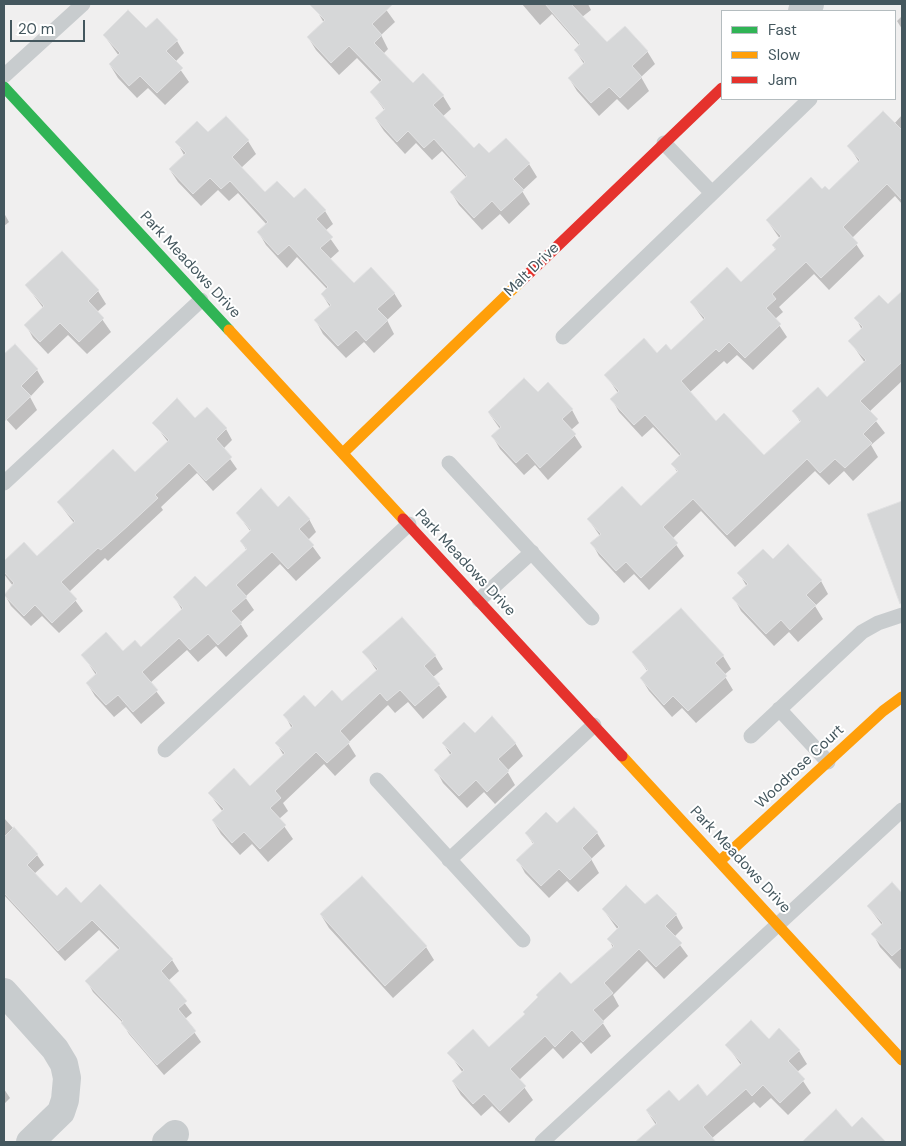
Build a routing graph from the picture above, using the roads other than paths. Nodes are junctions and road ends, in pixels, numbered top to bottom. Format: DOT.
graph roads {
  1 [pos="83,4"];
  2 [pos="4,76"];
  3 [pos="4,87"];
  4 [pos="721,89"];
  5 [pos="809,100"];
  6 [pos="664,143"];
  7 [pos="712,193"];
  8 [pos="201,300"];
  9 [pos="563,337"];
  10 [pos="343,453"];
  11 [pos="449,463"];
  12 [pos="4,482"];
  13 [pos="409,524"];
  14 [pos="532,552"];
  15 [pos="479,600"];
  16 [pos="902,616"];
  17 [pos="592,618"];
  18 [pos="902,697"];
  19 [pos="779,709"];
  20 [pos="594,725"];
  21 [pos="751,736"];
  22 [pos="165,750"];
  23 [pos="828,762"];
  24 [pos="377,780"];
  25 [pos="902,810"];
  26 [pos="449,860"];
  27 [pos="720,861"];
  28 [pos="779,925"];
  29 [pos="523,940"];
  30 [pos="4,992"];
  31 [pos="902,1060"];
  32 [pos="30,1142"];
  33 [pos="542,1142"];
  1 -- 2 [label="lane"];
  3 -- 8 [label="street, Park Meadows Drive"];
  4 -- 6 [label="street, Malt Drive"];
  5 -- 7 [label="lane"];
  6 -- 7 [label="lane"];
  6 -- 10 [label="street, Malt Drive"];
  7 -- 9 [label="lane"];
  8 -- 10 [label="street, Park Meadows Drive"];
  8 -- 12 [label="lane"];
  10 -- 13 [label="street, Park Meadows Drive"];
  11 -- 14 [label="lane"];
  13 -- 15 [label="street, Park Meadows Drive"];
  13 -- 22 [label="lane"];
  14 -- 15 [label="lane"];
  14 -- 17 [label="lane"];
  15 -- 20 [label="street, Park Meadows Drive"];
  16 -- 19 [label="lane"];
  18 -- 23 [label="street, Woodrose Court"];
  19 -- 21 [label="lane"];
  19 -- 23 [label="lane"];
  20 -- 26 [label="lane"];
  20 -- 27 [label="street, Park Meadows Drive"];
  23 -- 27 [label="street, Woodrose Court"];
  24 -- 26 [label="lane"];
  25 -- 28 [label="lane"];
  26 -- 29 [label="lane"];
  27 -- 28 [label="street, Park Meadows Drive"];
  28 -- 31 [label="street, Park Meadows Drive"];
  28 -- 33 [label="lane"];
  30 -- 32 [label="street"];
}
